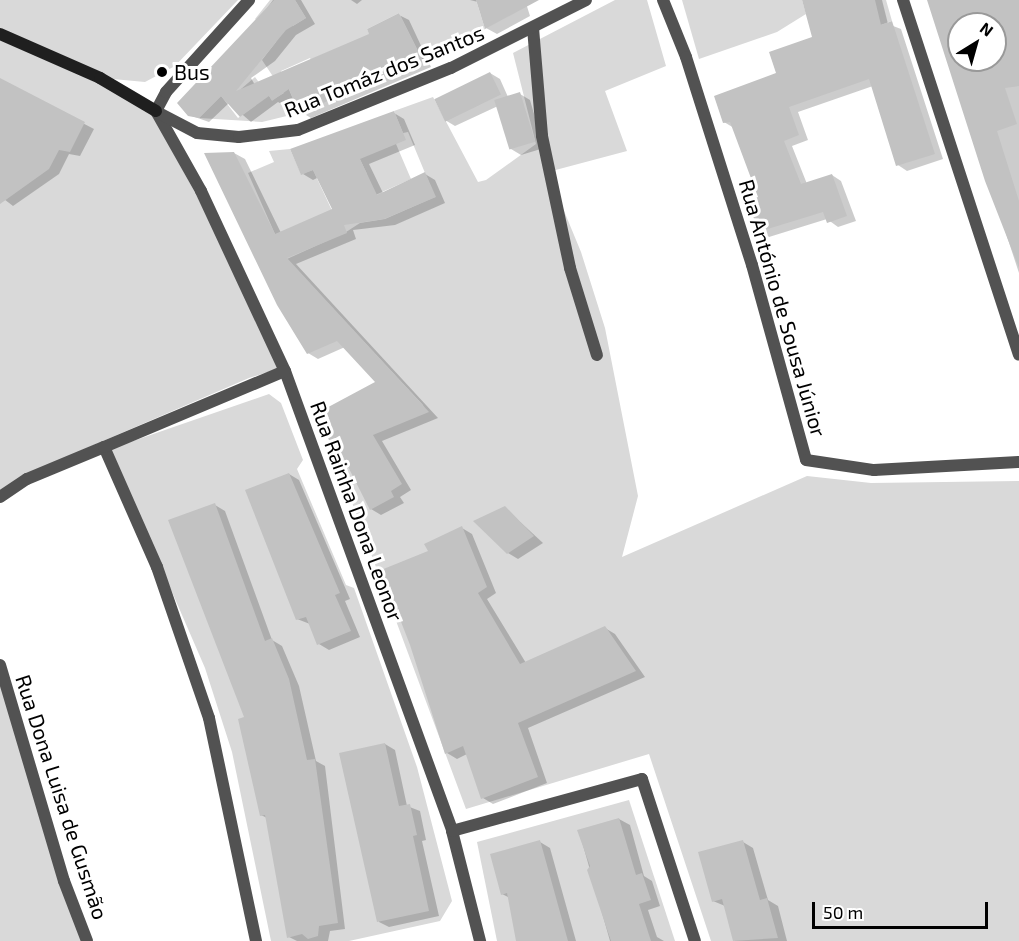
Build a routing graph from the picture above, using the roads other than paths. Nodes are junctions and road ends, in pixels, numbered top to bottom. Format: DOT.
graph roads {
  1 [pos="249,0"];
  2 [pos="586,0"];
  3 [pos="663,0"];
  4 [pos="903,0"];
  5 [pos="532,28"];
  6 [pos="0,34"];
  7 [pos="156,111"];
  8 [pos="1019,354"];
  9 [pos="597,355"];
  10 [pos="285,371"];
  11 [pos="104,447"];
  12 [pos="1019,462"];
  13 [pos="0,497"];
  14 [pos="0,665"];
  15 [pos="452,831"];
  16 [pos="87,941"];
  17 [pos="256,941"];
  18 [pos="479,941"];
  19 [pos="695,941"];
  1 -- 7 [label="street"];
  2 -- 5 [label="street, Rua Tomáz dos Santos"];
  3 -- 12 [label="street, Rua António de Sousa Júnior"];
  4 -- 8 [label="street"];
  5 -- 7 [label="street, Rua Tomáz dos Santos"];
  5 -- 9 [label="street"];
  6 -- 7 [label="street"];
  7 -- 10 [label="street, Rua Rainha Dona Leonor"];
  10 -- 11 [label="street"];
  10 -- 15 [label="street, Rua Rainha Dona Leonor"];
  11 -- 13 [label="street"];
  11 -- 17 [label="street"];
  14 -- 16 [label="street, Rua Dona Luisa de Gusmão"];
  15 -- 18 [label="street, Rua Rainha Dona Leonor"];
  15 -- 19 [label="street"];
}
